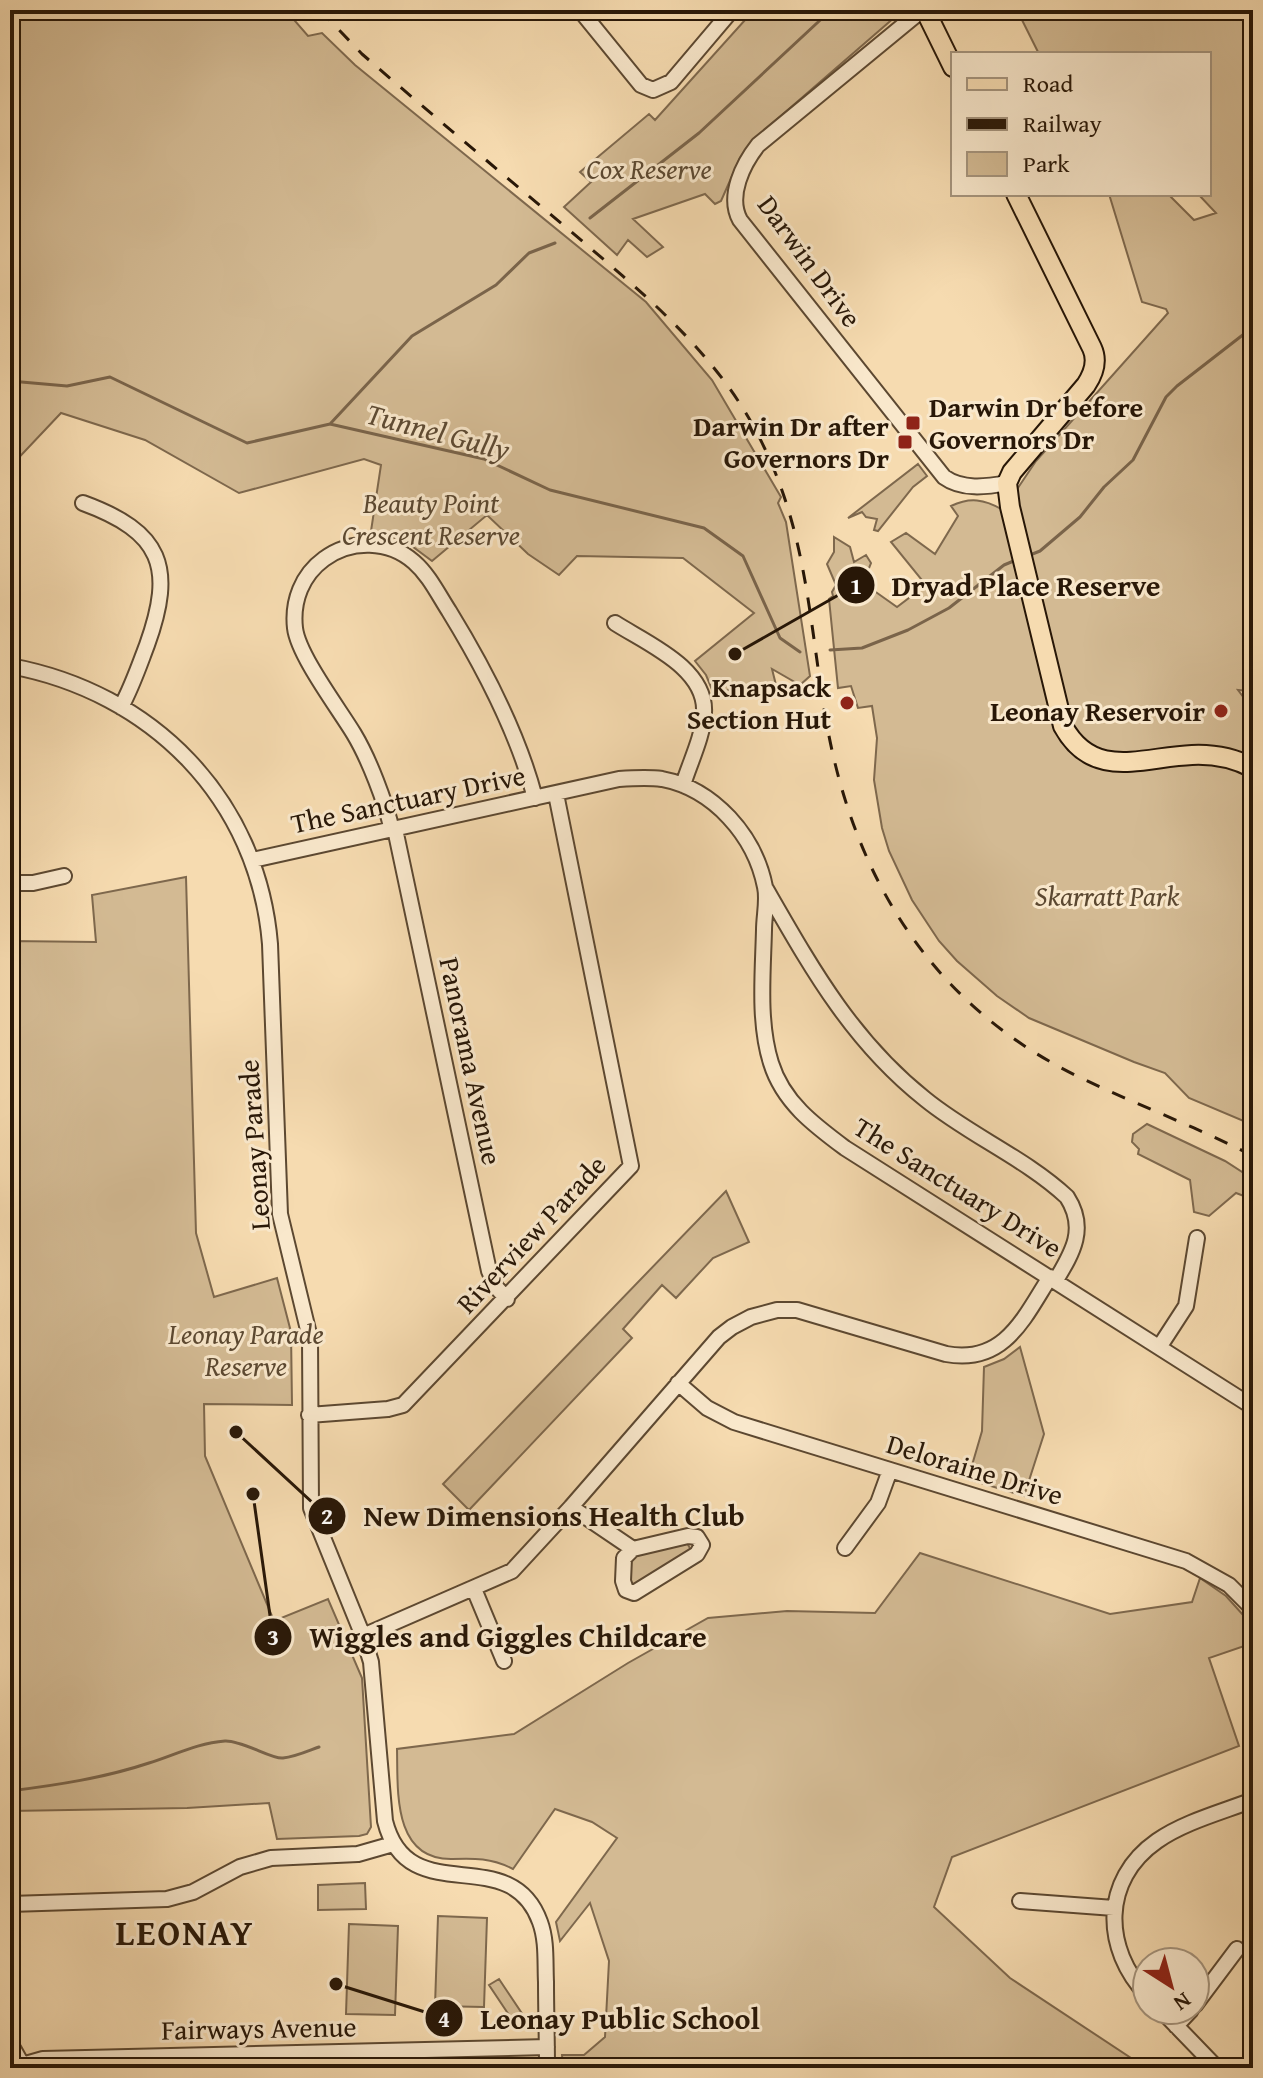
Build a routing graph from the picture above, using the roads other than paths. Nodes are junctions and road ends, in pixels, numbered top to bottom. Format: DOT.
graph roads {
  1 [pos="580,10"];
  2 [pos="732,10"];
  3 [pos="924,10"];
  4 [pos="951,63"];
  5 [pos="1017,196"];
  6 [pos="1007,483"];
  7 [pos="83,503"];
  8 [pos="615,623"];
  9 [pos="10,666"];
  10 [pos="121,707"];
  11 [pos="1253,768"];
  12 [pos="683,785"];
  13 [pos="556,794"];
  14 [pos="535,798"];
  15 [pos="393,829"];
  16 [pos="253,860"];
  17 [pos="64,876"];
  18 [pos="10,883"];
  19 [pos="766,889"];
  20 [pos="787,925"];
  21 [pos="764,929"];
  22 [pos="1197,1238"];
  23 [pos="1053,1278"];
  24 [pos="507,1299"];
  25 [pos="1160,1346"];
  26 [pos="678,1383"];
  27 [pos="1253,1407"];
  28 [pos="309,1415"];
  29 [pos="890,1470"];
  30 [pos="571,1507"];
  31 [pos="845,1548"];
  32 [pos="633,1549"];
  33 [pos="474,1589"];
  34 [pos="1253,1609"];
  35 [pos="363,1636"];
  36 [pos="504,1661"];
  37 [pos="1253,1800"];
  38 [pos="393,1844"];
  39 [pos="1020,1901"];
  40 [pos="10,1904"];
  41 [pos="1114,1908"];
  42 [pos="1237,1949"];
  43 [pos="1131,1976"];
  44 [pos="1211,1984"];
  45 [pos="1176,2026"];
  46 [pos="10,2043"];
  47 [pos="547,2047"];
  48 [pos="23,2066"];
  49 [pos="547,2068"];
  50 [pos="1217,2068"];
  1 -- 2 [label="street"];
  3 -- 4 [label="main road"];
  3 -- 6 [label="street, Darwin Drive"];
  5 -- 6 [label="main road"];
  6 -- 11 [label="main road"];
  7 -- 10 [label="street"];
  8 -- 12 [label="street"];
  9 -- 10 [label="street, Leonay Parade"];
  10 -- 16 [label="street, Leonay Parade"];
  12 -- 13 [label="street, The Sanctuary Drive"];
  12 -- 19 [label="street, The Sanctuary Drive"];
  13 -- 14 [label="street, The Sanctuary Drive"];
  13 -- 24 [label="street, Riverview Parade"];
  14 -- 15 [label="street, The Sanctuary Drive"];
  14 -- 15 [label="street, Panorama Avenue"];
  15 -- 16 [label="street, The Sanctuary Drive"];
  15 -- 24 [label="street, Panorama Avenue"];
  16 -- 28 [label="street, Leonay Parade"];
  17 -- 18 [label="street"];
  19 -- 20 [label="street"];
  19 -- 21 [label="street, The Sanctuary Drive"];
  20 -- 21 [label="street"];
  20 -- 23 [label="street"];
  21 -- 23 [label="street, The Sanctuary Drive"];
  22 -- 25 [label="street"];
  23 -- 25 [label="street, The Sanctuary Drive"];
  23 -- 26 [label="street"];
  24 -- 28 [label="street, Riverview Parade"];
  25 -- 27 [label="street, The Sanctuary Drive"];
  26 -- 29 [label="street, Deloraine Drive"];
  26 -- 30 [label="street"];
  28 -- 35 [label="street, Leonay Parade"];
  29 -- 31 [label="street"];
  29 -- 34 [label="street, Deloraine Drive"];
  30 -- 32 [label="street"];
  30 -- 33 [label="street"];
  32 -- 32 [label="street"];
  33 -- 35 [label="street"];
  33 -- 36 [label="street"];
  35 -- 38 [label="street, Leonay Parade"];
  37 -- 41 [label="street"];
  38 -- 40 [label="street"];
  38 -- 47 [label="street"];
  39 -- 41 [label="street"];
  41 -- 43 [label="street"];
  42 -- 44 [label="street"];
  45 -- 50 [label="street"];
  46 -- 48 [label="street"];
  47 -- 48 [label="street, Fairways Avenue"];
  47 -- 49 [label="street"];
}
